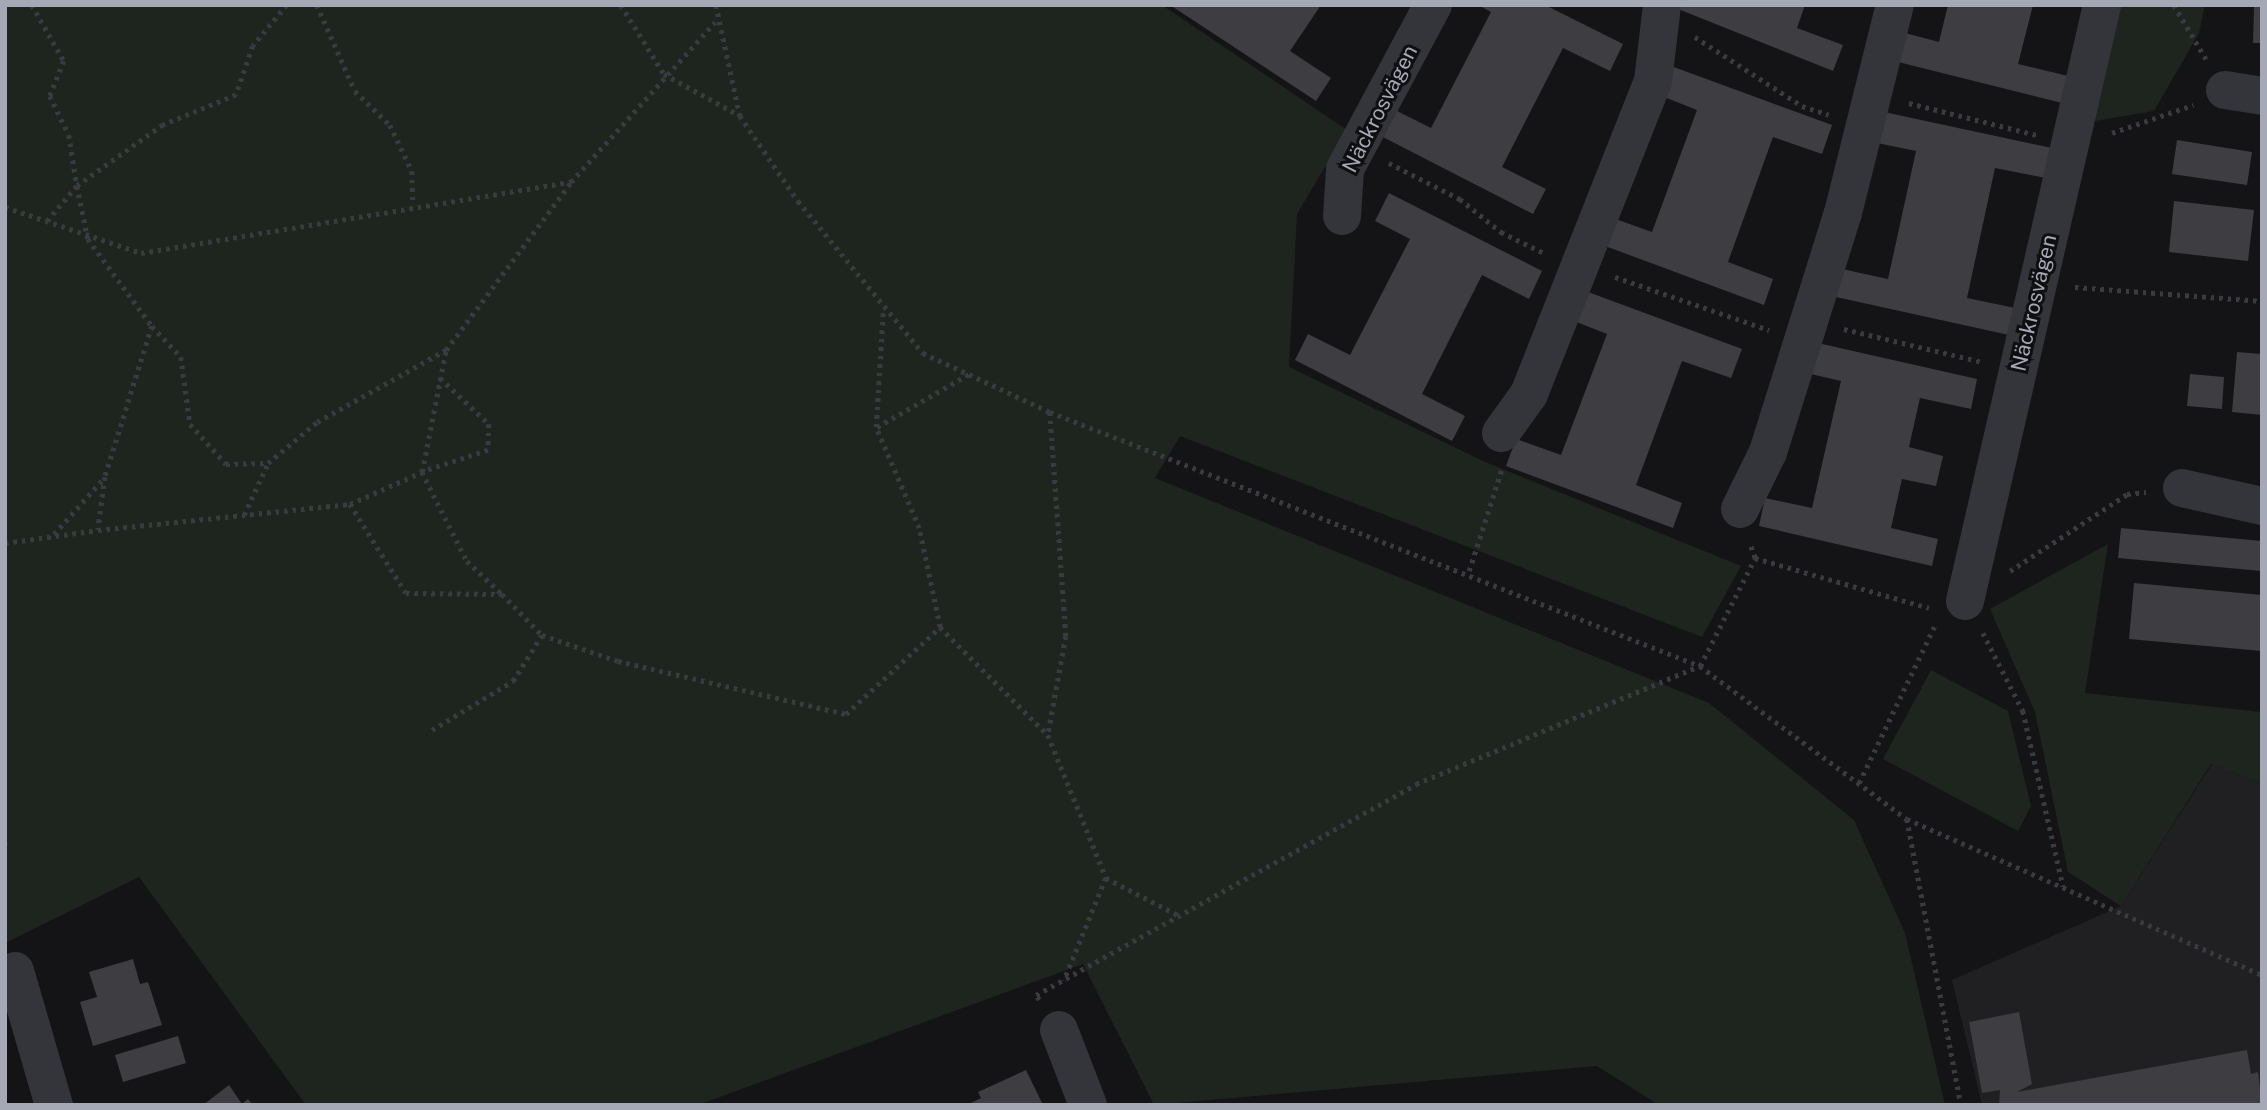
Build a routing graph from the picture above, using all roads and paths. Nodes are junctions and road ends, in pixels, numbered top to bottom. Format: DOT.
graph roads {
  1 [pos="32,5"];
  2 [pos="287,5"];
  3 [pos="317,5"];
  4 [pos="621,5"];
  5 [pos="716,5"];
  6 [pos="1433,5"];
  7 [pos="1895,5"];
  8 [pos="2102,5"];
  9 [pos="2174,5"];
  10 [pos="1661,10"];
  11 [pos="715,22"];
  12 [pos="664,74"];
  13 [pos="2225,90"];
  14 [pos="2262,96"];
  15 [pos="740,116"];
  16 [pos="1864,127"];
  17 [pos="571,182"];
  18 [pos="77,186"];
  19 [pos="413,203"];
  20 [pos="5,207"];
  21 [pos="1342,216"];
  22 [pos="46,223"];
  23 [pos="88,239"];
  24 [pos="2039,282"];
  25 [pos="2262,301"];
  26 [pos="883,309"];
  27 [pos="1809,321"];
  28 [pos="152,326"];
  29 [pos="446,350"];
  30 [pos="2018,370"];
  31 [pos="969,374"];
  32 [pos="440,378"];
  33 [pos="1050,412"];
  34 [pos="876,427"];
  35 [pos="1500,432"];
  36 [pos="268,463"];
  37 [pos="422,472"];
  38 [pos="105,477"];
  39 [pos="2182,488"];
  40 [pos="350,504"];
  41 [pos="2262,506"];
  42 [pos="1740,509"];
  43 [pos="244,515"];
  44 [pos="98,530"];
  45 [pos="54,534"];
  46 [pos="5,543"];
  47 [pos="1469,571"];
  48 [pos="502,594"];
  49 [pos="1953,606"];
  50 [pos="940,627"];
  51 [pos="542,635"];
  52 [pos="1700,666"];
  53 [pos="432,730"];
  54 [pos="1048,735"];
  55 [pos="1859,783"];
  56 [pos="1907,819"];
  57 [pos="5,842"];
  58 [pos="5,850"];
  59 [pos="1106,878"];
  60 [pos="2063,886"];
  61 [pos="1180,916"];
  62 [pos="15,971"];
  63 [pos="2262,975"];
  64 [pos="1064,981"];
  65 [pos="1059,1030"];
  66 [pos="54,1105"];
  67 [pos="1088,1105"];
  68 [pos="1961,1105"];
  1 -- 18 [label="path"];
  2 -- 18 [label="path"];
  3 -- 19 [label="path"];
  4 -- 12 [label="path"];
  5 -- 11 [label="path"];
  6 -- 21 [label="street, Näckrosvägen"];
  7 -- 16 [label="street"];
  8 -- 24 [label="street, Näckrosvägen"];
  9 -- 13 [label="path"];
  10 -- 16 [label="path"];
  10 -- 35 [label="street"];
  11 -- 12 [label="path"];
  11 -- 15 [label="path"];
  12 -- 15 [label="path"];
  12 -- 17 [label="path"];
  13 -- 14 [label="street"];
  15 -- 26 [label="path"];
  16 -- 27 [label="street"];
  17 -- 19 [label="path"];
  17 -- 29 [label="path"];
  18 -- 22 [label="path"];
  18 -- 23 [label="path"];
  19 -- 23 [label="path"];
  20 -- 22 [label="path"];
  22 -- 23 [label="path"];
  23 -- 28 [label="path"];
  24 -- 25 [label="path"];
  24 -- 30 [label="street, Näckrosvägen"];
  26 -- 31 [label="path"];
  26 -- 34 [label="path"];
  27 -- 30 [label="path"];
  27 -- 42 [label="street"];
  28 -- 36 [label="path"];
  28 -- 38 [label="path"];
  29 -- 32 [label="path"];
  29 -- 36 [label="path"];
  30 -- 49 [label="street, Näckrosvägen"];
  31 -- 33 [label="path"];
  31 -- 34 [label="path"];
  32 -- 37 [label="path"];
  32 -- 37 [label="path"];
  33 -- 47 [label="path"];
  33 -- 54 [label="path"];
  34 -- 50 [label="path"];
  35 -- 47 [label="path"];
  36 -- 43 [label="path"];
  37 -- 40 [label="path"];
  37 -- 48 [label="path"];
  38 -- 44 [label="path"];
  38 -- 45 [label="path"];
  39 -- 41 [label="street"];
  40 -- 43 [label="path"];
  40 -- 48 [label="path"];
  42 -- 52 [label="path"];
  43 -- 44 [label="path"];
  44 -- 45 [label="path"];
  45 -- 46 [label="path"];
  47 -- 52 [label="path"];
  48 -- 51 [label="path"];
  49 -- 55 [label="path"];
  49 -- 60 [label="path"];
  50 -- 51 [label="path"];
  50 -- 54 [label="path"];
  51 -- 53 [label="path"];
  52 -- 55 [label="path"];
  52 -- 61 [label="path"];
  54 -- 59 [label="path"];
  55 -- 56 [label="path"];
  56 -- 60 [label="path"];
  56 -- 68 [label="path"];
  57 -- 58 [label="path"];
  59 -- 61 [label="path"];
  59 -- 64 [label="path"];
  60 -- 63 [label="path"];
  61 -- 64 [label="path"];
  62 -- 66 [label="street"];
  64 -- 65 [label="path"];
  65 -- 67 [label="street"];
}
